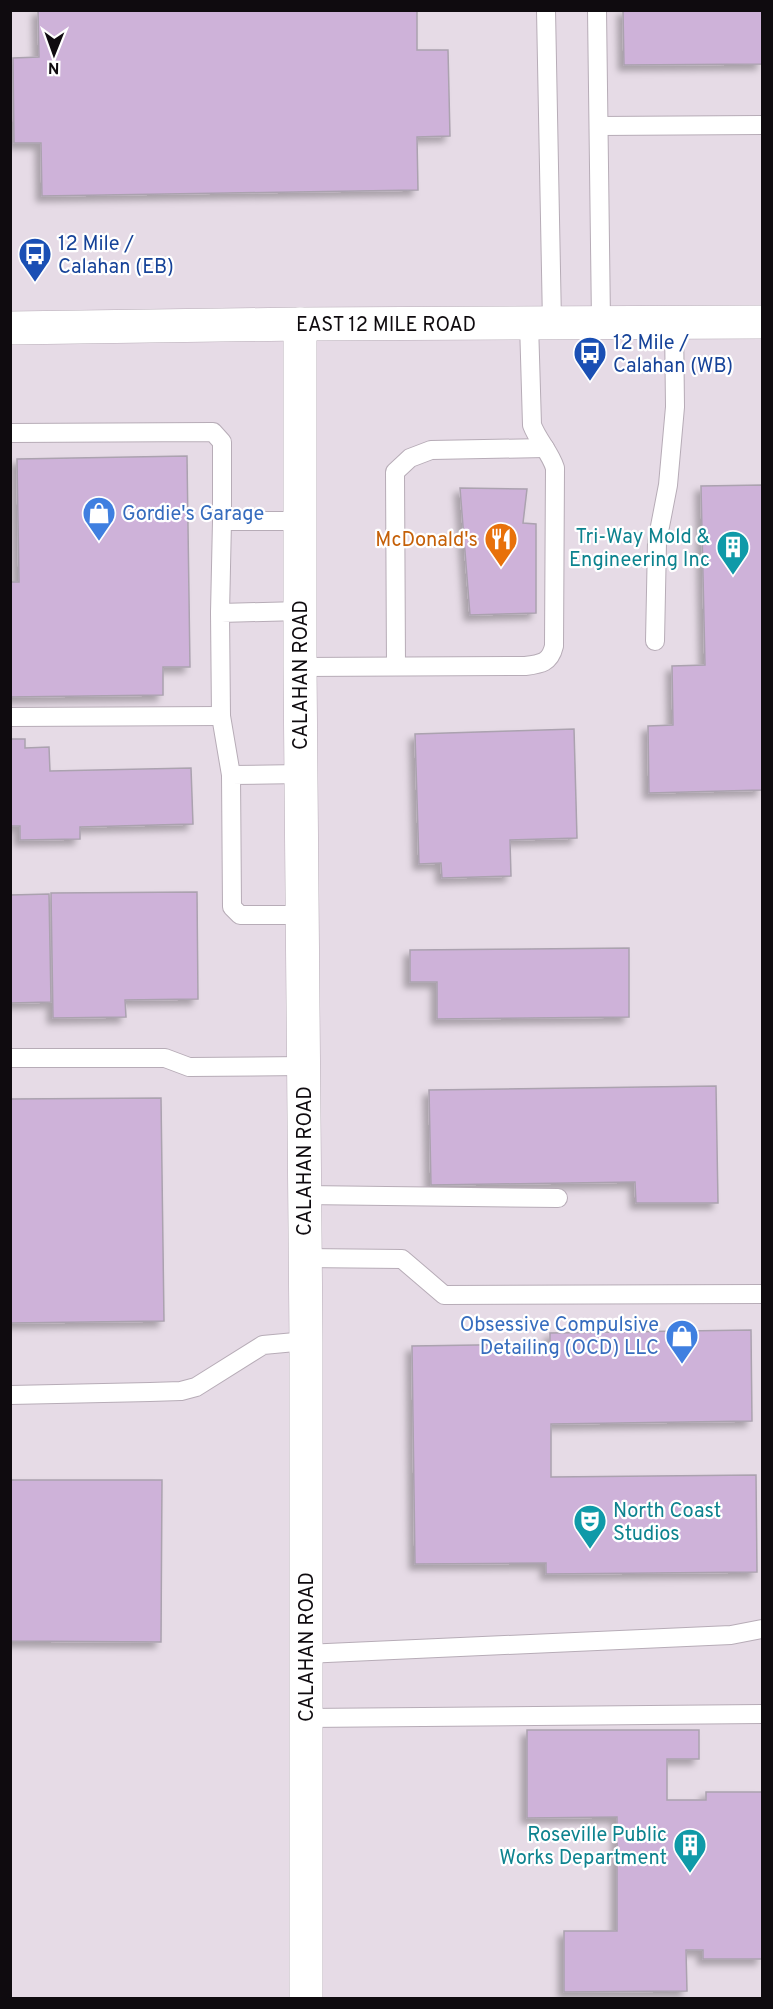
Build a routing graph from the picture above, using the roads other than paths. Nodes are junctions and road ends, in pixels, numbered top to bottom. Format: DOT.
graph roads {
  1 [pos="546,10"];
  2 [pos="597,10"];
  3 [pos="762,125"];
  4 [pos="599,126"];
  5 [pos="601,322"];
  6 [pos="674,322"];
  7 [pos="762,322"];
  8 [pos="540,323"];
  9 [pos="300,324"];
  10 [pos="10,328"];
  11 [pos="10,433"];
  12 [pos="545,448"];
  13 [pos="222,520"];
  14 [pos="300,521"];
  15 [pos="300,611"];
  16 [pos="220,613"];
  17 [pos="655,641"];
  18 [pos="396,666"];
  19 [pos="300,667"];
  20 [pos="221,716"];
  21 [pos="10,717"];
  22 [pos="301,774"];
  23 [pos="231,775"];
  24 [pos="302,915"];
  25 [pos="10,1058"];
  26 [pos="304,1066"];
  27 [pos="304,1195"];
  28 [pos="558,1198"];
  29 [pos="304,1258"];
  30 [pos="762,1294"];
  31 [pos="306,1341"];
  32 [pos="10,1395"];
  33 [pos="762,1629"];
  34 [pos="305,1654"];
  35 [pos="762,1714"];
  36 [pos="306,1718"];
  37 [pos="306,1998"];
  1 -- 8 [label="lane"];
  2 -- 4 [label="lane"];
  3 -- 4 [label="lane"];
  4 -- 5 [label="lane"];
  5 -- 6 [label="street, EAST 12 MILE ROAD"];
  5 -- 8 [label="street, EAST 12 MILE ROAD"];
  6 -- 7 [label="street, EAST 12 MILE ROAD"];
  6 -- 17 [label="lane"];
  8 -- 9 [label="street, EAST 12 MILE ROAD"];
  8 -- 12 [label="lane"];
  9 -- 10 [label="street, EAST 12 MILE ROAD"];
  9 -- 14 [label="street, CALAHAN ROAD"];
  11 -- 13 [label="lane"];
  12 -- 18 [label="lane"];
  12 -- 18 [label="lane"];
  13 -- 14 [label="lane"];
  13 -- 16 [label="lane"];
  14 -- 15 [label="street, CALAHAN ROAD"];
  15 -- 16 [label="lane"];
  15 -- 19 [label="street, CALAHAN ROAD"];
  16 -- 20 [label="lane"];
  18 -- 19 [label="lane"];
  19 -- 22 [label="street, CALAHAN ROAD"];
  20 -- 21 [label="lane"];
  20 -- 23 [label="lane"];
  22 -- 23 [label="lane"];
  22 -- 24 [label="street, CALAHAN ROAD"];
  23 -- 24 [label="lane"];
  24 -- 26 [label="street, CALAHAN ROAD"];
  25 -- 26 [label="lane"];
  26 -- 27 [label="street, CALAHAN ROAD"];
  27 -- 28 [label="lane"];
  27 -- 29 [label="street, CALAHAN ROAD"];
  29 -- 30 [label="lane"];
  29 -- 31 [label="street, CALAHAN ROAD"];
  31 -- 32 [label="lane"];
  31 -- 34 [label="street, CALAHAN ROAD"];
  33 -- 34 [label="lane"];
  34 -- 36 [label="street, CALAHAN ROAD"];
  35 -- 36 [label="lane"];
  36 -- 37 [label="street, CALAHAN ROAD"];
}
